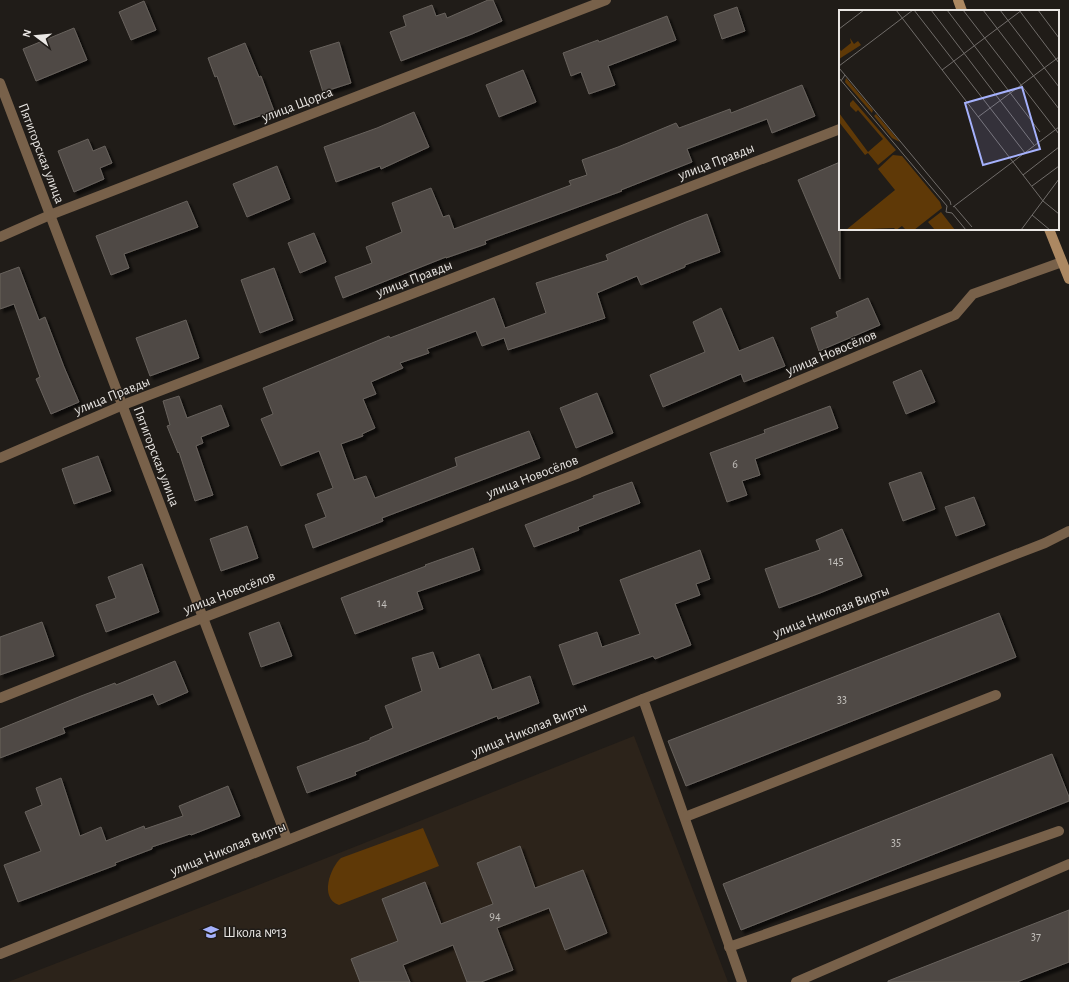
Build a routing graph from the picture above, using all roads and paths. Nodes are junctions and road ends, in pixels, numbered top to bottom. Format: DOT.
graph roads {
  1 [pos="606,0"];
  2 [pos="958,0"];
  3 [pos="962,10"];
  4 [pos="0,83"];
  5 [pos="839,129"];
  6 [pos="50,214"];
  7 [pos="1049,230"];
  8 [pos="0,237"];
  9 [pos="1062,262"];
  10 [pos="1069,279"];
  11 [pos="123,405"];
  12 [pos="0,458"];
  13 [pos="1069,531"];
  14 [pos="203,617"];
  15 [pos="996,695"];
  16 [pos="0,698"];
  17 [pos="643,699"];
  18 [pos="685,817"];
  19 [pos="1059,831"];
  20 [pos="287,839"];
  21 [pos="1069,864"];
  22 [pos="729,947"];
  23 [pos="0,954"];
  24 [pos="742,982"];
  25 [pos="796,982"];
  1 -- 6 [label="street, улица Щорса"];
  2 -- 3 [label="main road"];
  4 -- 6 [label="street, Пятигорская улица"];
  5 -- 11 [label="street, улица Правды"];
  6 -- 8 [label="street, улица Щорса"];
  6 -- 11 [label="street, Пятигорская улица"];
  7 -- 9 [label="main road"];
  9 -- 10 [label="main road"];
  9 -- 14 [label="street, улица Новосёлов"];
  11 -- 12 [label="street, улица Правды"];
  11 -- 14 [label="street, Пятигорская улица"];
  13 -- 17 [label="street, улица Николая Вирты"];
  14 -- 16 [label="street, улица Новосёлов"];
  14 -- 20 [label="street, Пятигорская улица"];
  15 -- 18 [label="street"];
  17 -- 18 [label="street"];
  17 -- 20 [label="street, улица Николая Вирты"];
  18 -- 22 [label="street"];
  19 -- 22 [label="street"];
  20 -- 23 [label="street, улица Николая Вирты"];
  21 -- 25 [label="street"];
  22 -- 24 [label="street"];
}
